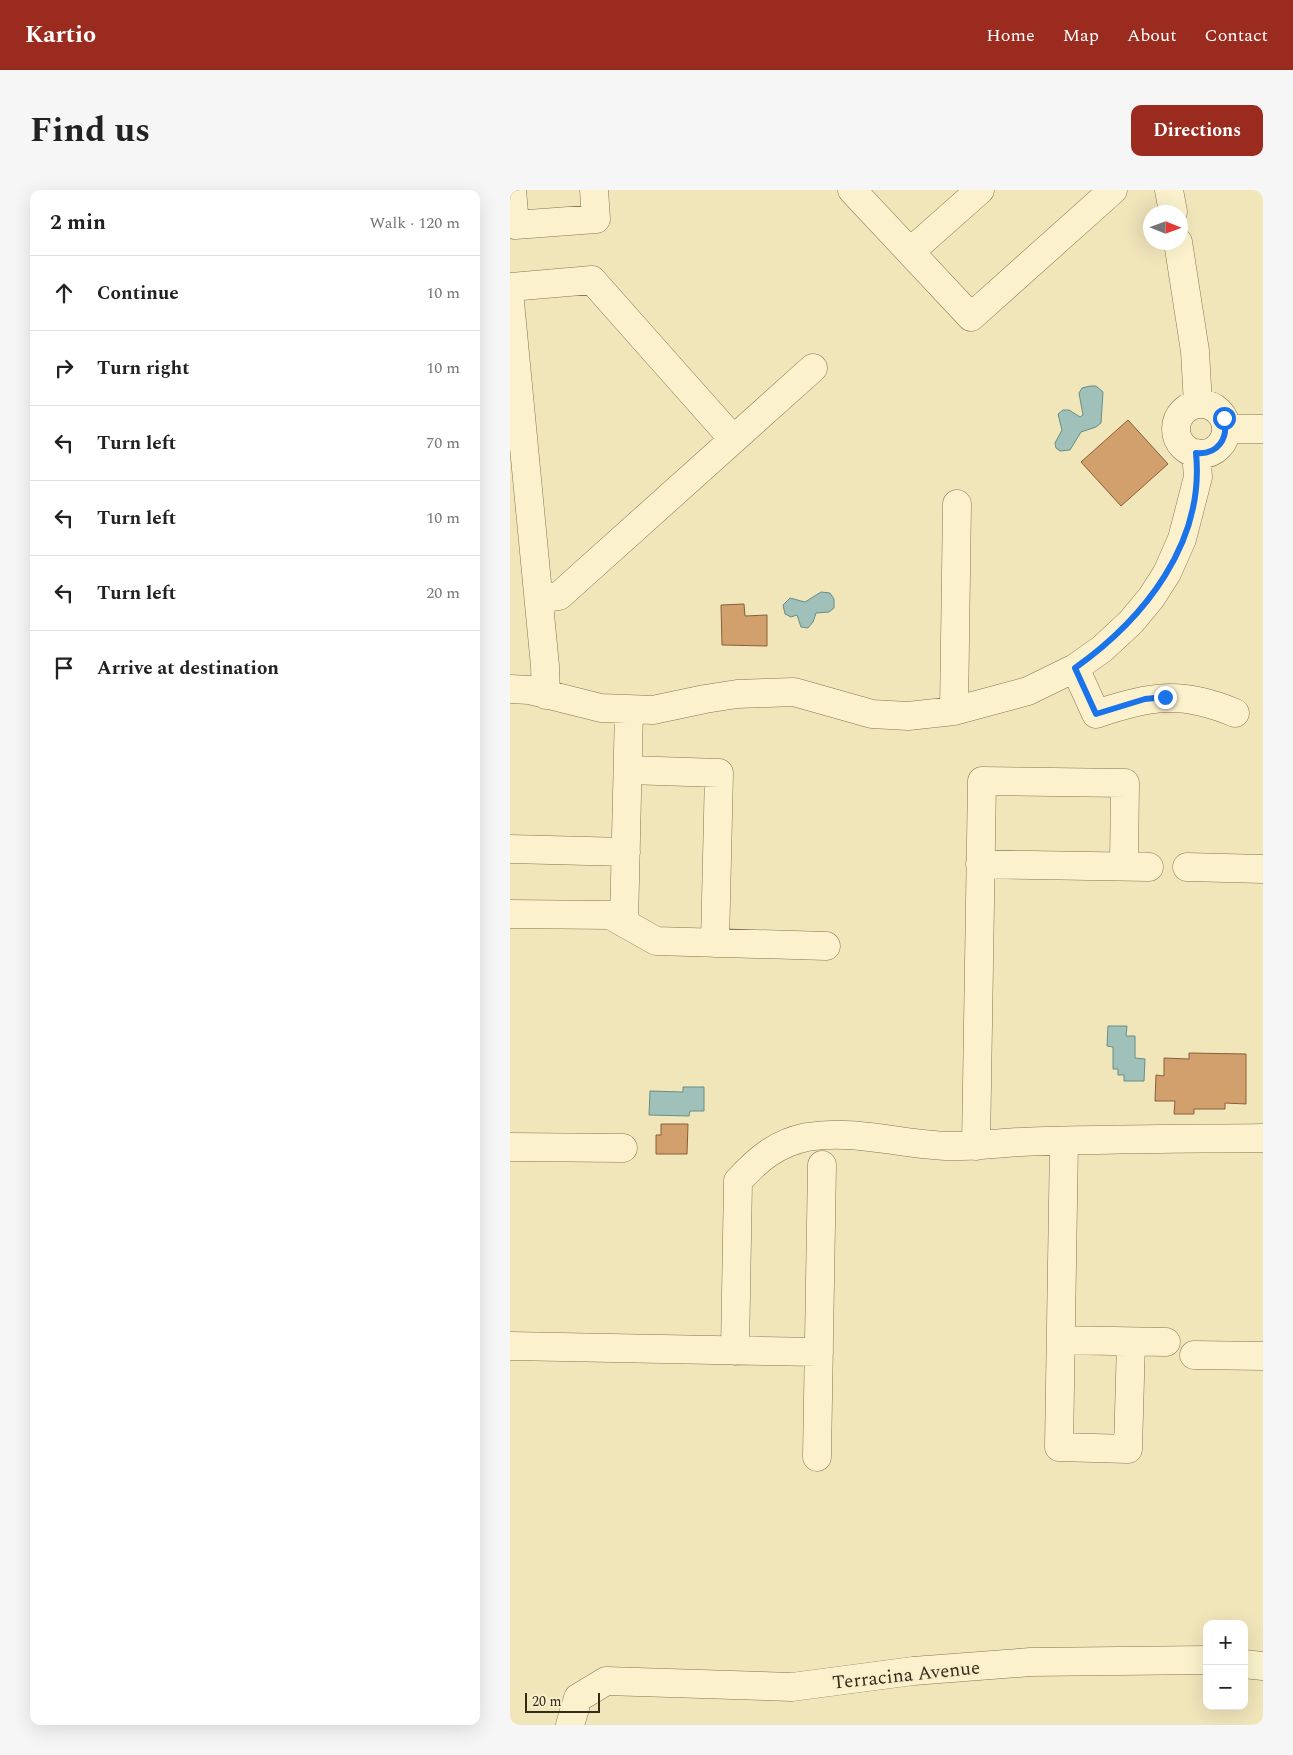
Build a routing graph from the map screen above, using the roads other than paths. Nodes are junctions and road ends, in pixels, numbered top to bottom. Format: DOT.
graph roads {
  1 [pos="512,190"];
  2 [pos="594,190"];
  3 [pos="852,190"];
  4 [pos="980,190"];
  5 [pos="1113,190"];
  6 [pos="1169,190"];
  7 [pos="1172,205"];
  8 [pos="1179,250"];
  9 [pos="910,252"];
  10 [pos="510,287"];
  11 [pos="510,302"];
  12 [pos="813,368"];
  13 [pos="1198,404"];
  14 [pos="1226,429"];
  15 [pos="1263,430"];
  16 [pos="733,439"];
  17 [pos="1196,453"];
  18 [pos="957,504"];
  19 [pos="539,599"];
  20 [pos="1075,668"];
  21 [pos="510,689"];
  22 [pos="546,695"];
  23 [pos="629,710"];
  24 [pos="954,711"];
  25 [pos="1235,713"];
  26 [pos="628,770"];
  27 [pos="510,849"];
  28 [pos="626,852"];
  29 [pos="980,864"];
  30 [pos="1187,867"];
  31 [pos="1263,869"];
  32 [pos="510,914"];
  33 [pos="624,923"];
  34 [pos="715,943"];
  35 [pos="826,946"];
  36 [pos="1263,1138"];
  37 [pos="1064,1142"];
  38 [pos="976,1146"];
  39 [pos="510,1147"];
  40 [pos="623,1148"];
  41 [pos="822,1165"];
  42 [pos="1061,1340"];
  43 [pos="1131,1342"];
  44 [pos="1166,1342"];
  45 [pos="510,1346"];
  46 [pos="735,1351"];
  47 [pos="819,1352"];
  48 [pos="1194,1355"];
  49 [pos="1263,1356"];
  50 [pos="817,1457"];
  51 [pos="1203,1660"];
  52 [pos="1248,1664"];
  53 [pos="1263,1666"];
  54 [pos="570,1725"];
  1 -- 2 [label="street"];
  3 -- 9 [label="street"];
  4 -- 9 [label="street"];
  5 -- 9 [label="street"];
  6 -- 7 [label="street"];
  8 -- 13 [label="street"];
  10 -- 16 [label="street"];
  11 -- 19 [label="street"];
  12 -- 16 [label="street"];
  13 -- 14 [label="street"];
  13 -- 17 [label="street"];
  14 -- 15 [label="street"];
  14 -- 17 [label="street"];
  16 -- 19 [label="street"];
  17 -- 20 [label="street"];
  18 -- 24 [label="street"];
  19 -- 22 [label="street"];
  20 -- 24 [label="street"];
  20 -- 25 [label="street"];
  21 -- 22 [label="street"];
  22 -- 23 [label="street"];
  23 -- 24 [label="street"];
  23 -- 26 [label="street"];
  26 -- 28 [label="street"];
  26 -- 34 [label="street"];
  27 -- 28 [label="street"];
  28 -- 33 [label="street"];
  29 -- 29 [label="street"];
  29 -- 38 [label="street"];
  30 -- 31 [label="street"];
  32 -- 33 [label="street"];
  33 -- 34 [label="street"];
  34 -- 35 [label="street"];
  36 -- 37 [label="street"];
  37 -- 38 [label="street"];
  37 -- 42 [label="street"];
  38 -- 46 [label="street"];
  39 -- 40 [label="street"];
  41 -- 47 [label="street"];
  42 -- 43 [label="street"];
  42 -- 43 [label="street"];
  43 -- 44 [label="street"];
  45 -- 46 [label="street"];
  46 -- 47 [label="street"];
  47 -- 50 [label="street"];
  48 -- 49 [label="street"];
  51 -- 54 [label="street, Terracina Avenue"];
  52 -- 53 [label="street"];
}
